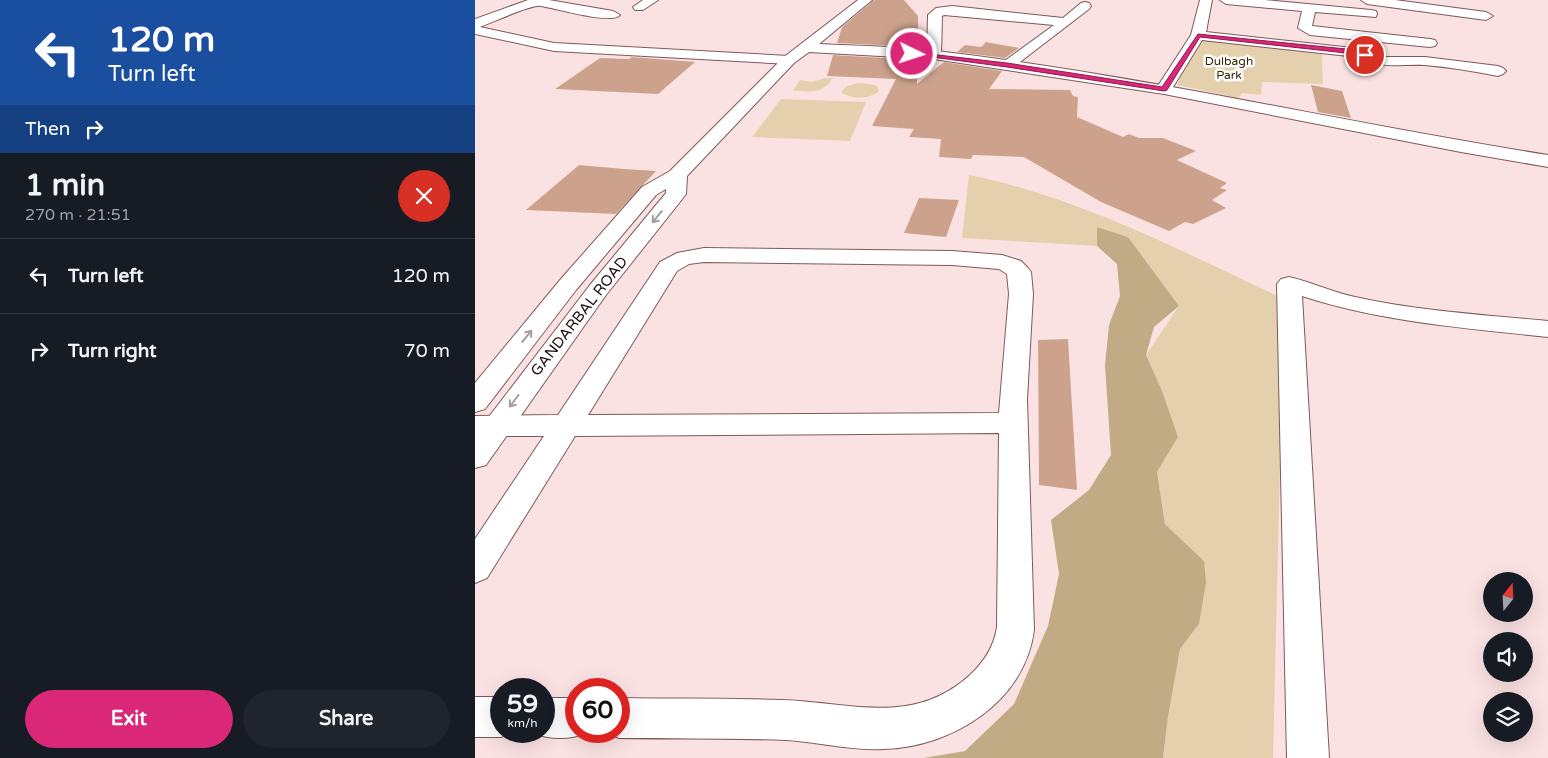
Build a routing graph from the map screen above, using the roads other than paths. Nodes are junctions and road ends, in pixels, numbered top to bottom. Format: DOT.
graph roads {
  1 [pos="539,0"];
  2 [pos="652,0"];
  3 [pos="866,0"];
  4 [pos="1206,0"];
  5 [pos="1227,0"];
  6 [pos="1367,0"];
  7 [pos="1268,2"];
  8 [pos="1419,3"];
  9 [pos="1085,6"];
  10 [pos="639,7"];
  11 [pos="1309,8"];
  12 [pos="1371,14"];
  13 [pos="613,15"];
  14 [pos="1486,16"];
  15 [pos="1066,22"];
  16 [pos="475,24"];
  17 [pos="475,30"];
  18 [pos="1198,35"];
  19 [pos="1430,43"];
  20 [pos="805,47"];
  21 [pos="935,55"];
  22 [pos="789,60"];
  23 [pos="1007,65"];
  24 [pos="1498,71"];
  25 [pos="1164,90"];
  26 [pos="1548,161"];
  27 [pos="677,175"];
  28 [pos="1548,329"];
  29 [pos="475,402"];
  30 [pos="1013,423"];
  31 [pos="568,424"];
  32 [pos="486,425"];
  33 [pos="475,457"];
  34 [pos="475,568"];
  35 [pos="475,717"];
  36 [pos="490,718"];
  37 [pos="630,718"];
  38 [pos="1308,758"];
  1 -- 13 [label="street"];
  1 -- 16 [label="street"];
  2 -- 10 [label="street"];
  3 -- 20 [label="street, GANDARBAL ROAD"];
  4 -- 18 [label="street"];
  5 -- 7 [label="street"];
  6 -- 8 [label="street"];
  7 -- 11 [label="street"];
  8 -- 14 [label="street"];
  9 -- 15 [label="street"];
  11 -- 12 [label="street"];
  11 -- 19 [label="street"];
  15 -- 21 [label="street"];
  15 -- 23 [label="street"];
  17 -- 22 [label="street"];
  18 -- 24 [label="street"];
  18 -- 25 [label="street"];
  20 -- 21 [label="street"];
  20 -- 22 [label="street, GANDARBAL ROAD"];
  21 -- 23 [label="street"];
  22 -- 27 [label="street, GANDARBAL ROAD"];
  23 -- 25 [label="street"];
  25 -- 26 [label="street"];
  29 -- 27 [label="street, GANDARBAL ROAD, one-way"];
  27 -- 32 [label="street, GANDARBAL ROAD, one-way"];
  28 -- 38 [label="street"];
  30 -- 31 [label="street"];
  30 -- 31 [label="street"];
  30 -- 37 [label="street"];
  31 -- 32 [label="street"];
  31 -- 34 [label="street"];
  32 -- 33 [label="street, GANDARBAL ROAD"];
  35 -- 36 [label="street"];
}
